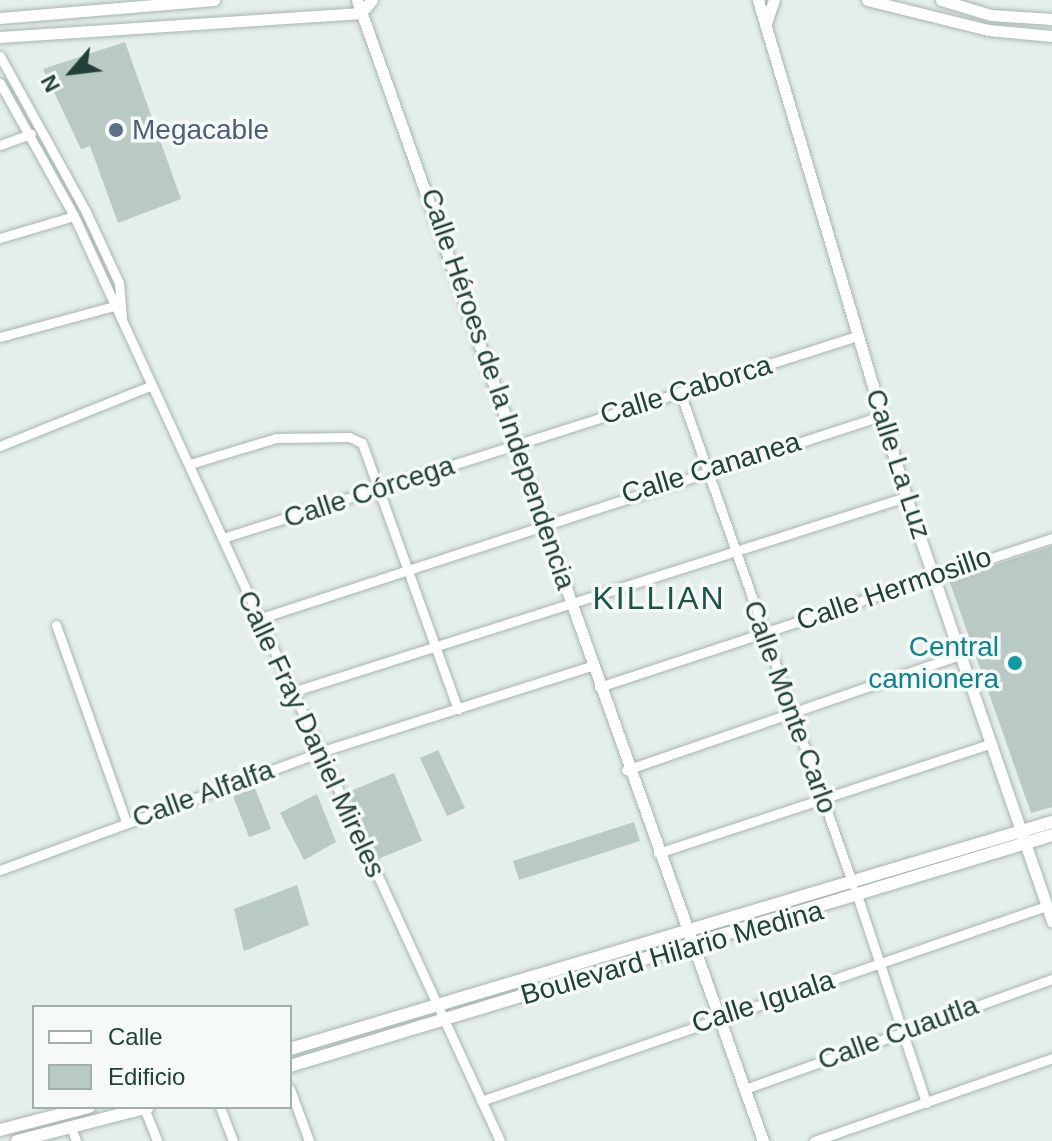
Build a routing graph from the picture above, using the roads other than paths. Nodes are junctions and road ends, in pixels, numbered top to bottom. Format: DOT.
graph roads {
  1 [pos="214,0"];
  2 [pos="357,0"];
  3 [pos="372,0"];
  4 [pos="758,0"];
  5 [pos="774,0"];
  6 [pos="867,0"];
  7 [pos="941,0"];
  8 [pos="361,13"];
  9 [pos="0,18"];
  10 [pos="1018,19"];
  11 [pos="1052,19"];
  12 [pos="766,24"];
  13 [pos="1019,35"];
  14 [pos="1052,36"];
  15 [pos="0,37"];
  16 [pos="0,56"];
  17 [pos="0,83"];
  18 [pos="31,134"];
  19 [pos="0,145"];
  20 [pos="74,216"];
  21 [pos="0,238"];
  22 [pos="117,306"];
  23 [pos="857,336"];
  24 [pos="0,337"];
  25 [pos="150,386"];
  26 [pos="680,392"];
  27 [pos="881,416"];
  28 [pos="515,444"];
  29 [pos="0,446"];
  30 [pos="190,464"];
  31 [pos="706,470"];
  32 [pos="381,490"];
  33 [pos="906,497"];
  34 [pos="542,521"];
  35 [pos="223,538"];
  36 [pos="1052,538"];
  37 [pos="735,552"];
  38 [pos="408,568"];
  39 [pos="934,572"];
  40 [pos="572,604"];
  41 [pos="258,619"];
  42 [pos="56,625"];
  43 [pos="763,634"];
  44 [pos="434,644"];
  45 [pos="960,655"];
  46 [pos="591,666"];
  47 [pos="599,687"];
  48 [pos="292,692"];
  49 [pos="458,709"];
  50 [pos="792,714"];
  51 [pos="989,744"];
  52 [pos="320,752"];
  53 [pos="626,770"];
  54 [pos="822,799"];
  55 [pos="126,822"];
  56 [pos="1052,822"];
  57 [pos="1052,835"];
  58 [pos="1022,837"];
  59 [pos="658,853"];
  60 [pos="0,870"];
  61 [pos="853,885"];
  62 [pos="858,898"];
  63 [pos="1046,906"];
  64 [pos="1052,922"];
  65 [pos="688,932"];
  66 [pos="694,947"];
  67 [pos="878,964"];
  68 [pos="1052,979"];
  69 [pos="437,1006"];
  70 [pos="718,1016"];
  71 [pos="444,1020"];
  72 [pos="901,1030"];
  73 [pos="292,1048"];
  74 [pos="1052,1058"];
  75 [pos="292,1065"];
  76 [pos="745,1089"];
  77 [pos="292,1094"];
  78 [pos="481,1101"];
  79 [pos="926,1103"];
  80 [pos="81,1109"];
  81 [pos="142,1109"];
  82 [pos="146,1109"];
  83 [pos="221,1109"];
  84 [pos="71,1127"];
  85 [pos="0,1130"];
  86 [pos="17,1141"];
  87 [pos="76,1141"];
  88 [pos="157,1141"];
  89 [pos="233,1141"];
  90 [pos="309,1141"];
  91 [pos="500,1141"];
  92 [pos="763,1141"];
  93 [pos="814,1141"];
  1 -- 9 [label="street"];
  2 -- 8 [label="street, Calle Héroes de la Independencia"];
  3 -- 8 [label="street"];
  4 -- 12 [label="street, Calle La Luz"];
  5 -- 12 [label="street"];
  6 -- 13 [label="street"];
  7 -- 10 [label="street"];
  8 -- 15 [label="street"];
  8 -- 28 [label="street, Calle Héroes de la Independencia"];
  10 -- 11 [label="street"];
  10 -- 13 [label="street"];
  12 -- 23 [label="street, Calle La Luz"];
  13 -- 14 [label="street"];
  16 -- 22 [label="street, Calle Fray Daniel Mireles"];
  17 -- 18 [label="street, Calle Fray Daniel Mireles"];
  18 -- 19 [label="street"];
  18 -- 20 [label="street, Calle Fray Daniel Mireles"];
  20 -- 21 [label="street"];
  20 -- 22 [label="street, Calle Fray Daniel Mireles"];
  22 -- 24 [label="street"];
  22 -- 25 [label="street, Calle Fray Daniel Mireles"];
  23 -- 26 [label="street, Calle Caborca"];
  23 -- 27 [label="street, Calle La Luz"];
  25 -- 29 [label="street"];
  25 -- 30 [label="street, Calle Fray Daniel Mireles"];
  26 -- 28 [label="street, Calle Caborca"];
  26 -- 31 [label="street, Calle Monte Carlo"];
  27 -- 31 [label="street, Calle Cananea"];
  27 -- 33 [label="street, Calle La Luz"];
  28 -- 32 [label="street, Calle Córcega"];
  28 -- 34 [label="street, Calle Héroes de la Independencia"];
  30 -- 32 [label="street"];
  30 -- 35 [label="street, Calle Fray Daniel Mireles"];
  31 -- 34 [label="street, Calle Cananea"];
  31 -- 37 [label="street, Calle Monte Carlo"];
  32 -- 35 [label="street, Calle Córcega"];
  32 -- 38 [label="street"];
  33 -- 37 [label="street"];
  33 -- 39 [label="street, Calle La Luz"];
  34 -- 38 [label="street, Calle Cananea"];
  34 -- 40 [label="street, Calle Héroes de la Independencia"];
  35 -- 41 [label="street, Calle Fray Daniel Mireles"];
  36 -- 39 [label="street, Calle Hermosillo"];
  37 -- 40 [label="street"];
  37 -- 43 [label="street, Calle Monte Carlo"];
  38 -- 41 [label="street, Calle Cananea"];
  38 -- 44 [label="street"];
  39 -- 43 [label="street, Calle Hermosillo"];
  39 -- 45 [label="street, Calle La Luz"];
  40 -- 44 [label="street"];
  40 -- 46 [label="street, Calle Héroes de la Independencia"];
  41 -- 48 [label="street, Calle Fray Daniel Mireles"];
  42 -- 55 [label="street"];
  43 -- 47 [label="street, Calle Hermosillo"];
  43 -- 50 [label="street, Calle Monte Carlo"];
  44 -- 48 [label="street"];
  44 -- 49 [label="street"];
  45 -- 50 [label="street"];
  45 -- 51 [label="street, Calle La Luz"];
  46 -- 47 [label="street, Calle Héroes de la Independencia"];
  46 -- 49 [label="street, Calle Alfalfa"];
  47 -- 53 [label="street, Calle Héroes de la Independencia"];
  48 -- 52 [label="street, Calle Fray Daniel Mireles"];
  49 -- 52 [label="street, Calle Alfalfa"];
  50 -- 53 [label="street"];
  50 -- 54 [label="street, Calle Monte Carlo"];
  51 -- 54 [label="street"];
  51 -- 58 [label="street, Calle La Luz"];
  52 -- 55 [label="street, Calle Alfalfa"];
  52 -- 69 [label="street, Calle Fray Daniel Mireles"];
  53 -- 59 [label="street, Calle Héroes de la Independencia"];
  54 -- 59 [label="street"];
  54 -- 61 [label="street, Calle Monte Carlo"];
  55 -- 60 [label="street, Calle Alfalfa"];
  56 -- 58 [label="main road, Boulevard Hilario Medina"];
  57 -- 58 [label="main road, Boulevard Hilario Medina"];
  58 -- 61 [label="main road, Boulevard Hilario Medina"];
  58 -- 62 [label="main road, Boulevard Hilario Medina"];
  58 -- 63 [label="street, Calle La Luz"];
  59 -- 65 [label="street, Calle Héroes de la Independencia"];
  61 -- 65 [label="main road, Boulevard Hilario Medina"];
  62 -- 66 [label="main road, Boulevard Hilario Medina"];
  62 -- 67 [label="street"];
  63 -- 64 [label="street, Calle La Luz"];
  63 -- 67 [label="street, Calle Iguala"];
  65 -- 66 [label="street, Calle Héroes de la Independencia"];
  65 -- 69 [label="main road, Boulevard Hilario Medina"];
  66 -- 70 [label="street, Calle Héroes de la Independencia"];
  66 -- 71 [label="main road, Boulevard Hilario Medina"];
  67 -- 70 [label="street, Calle Iguala"];
  67 -- 72 [label="street"];
  68 -- 72 [label="street, Calle Cuautla"];
  69 -- 71 [label="street, Calle Fray Daniel Mireles"];
  69 -- 73 [label="main road, Boulevard Hilario Medina"];
  70 -- 76 [label="street, Calle Héroes de la Independencia"];
  70 -- 78 [label="street, Calle Iguala"];
  71 -- 75 [label="main road, Boulevard Hilario Medina"];
  71 -- 78 [label="street, Calle Fray Daniel Mireles"];
  72 -- 76 [label="street, Calle Cuautla"];
  72 -- 79 [label="street"];
  74 -- 79 [label="street"];
  76 -- 92 [label="street, Calle Héroes de la Independencia"];
  77 -- 90 [label="street"];
  78 -- 91 [label="street, Calle Fray Daniel Mireles"];
  79 -- 93 [label="street"];
  80 -- 85 [label="main road"];
  81 -- 84 [label="main road"];
  82 -- 88 [label="street"];
  83 -- 89 [label="street"];
  84 -- 86 [label="main road"];
  84 -- 87 [label="street"];
}
